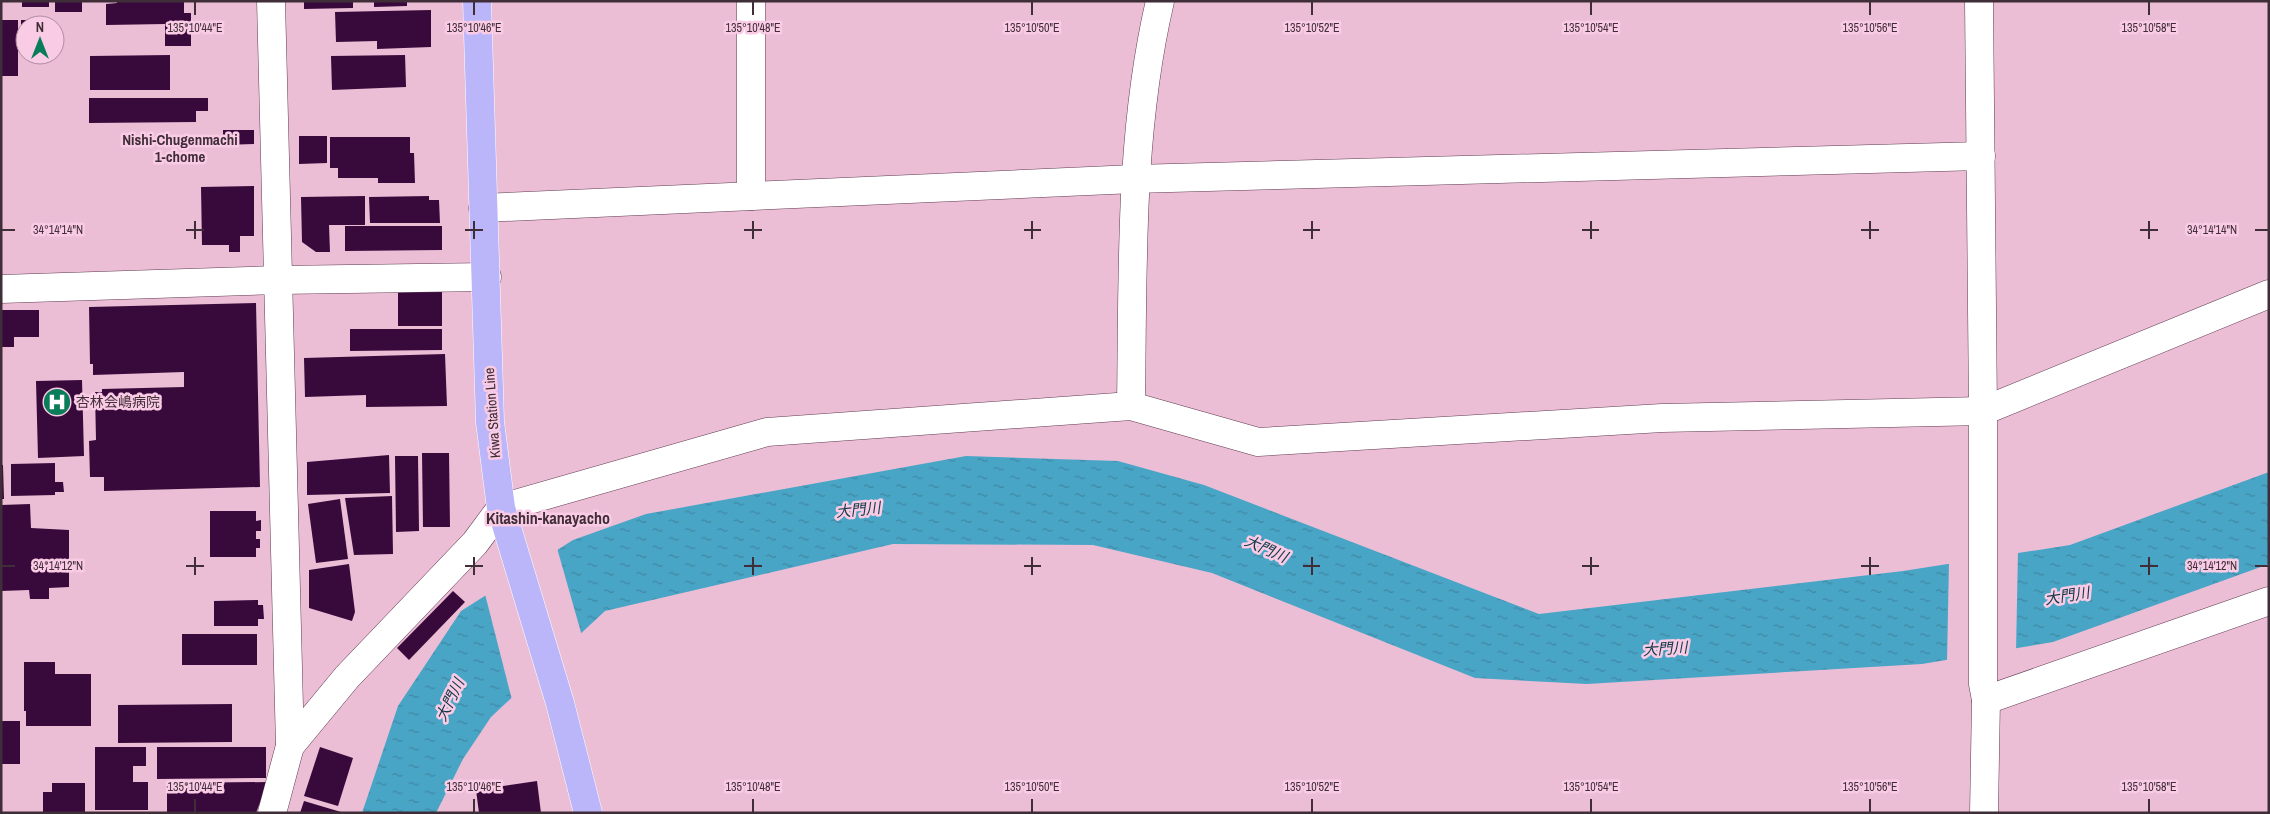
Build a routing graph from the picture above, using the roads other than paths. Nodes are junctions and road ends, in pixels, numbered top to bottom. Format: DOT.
graph roads {
  1 [pos="271,1"];
  2 [pos="477,1"];
  3 [pos="751,1"];
  4 [pos="1160,1"];
  5 [pos="1979,1"];
  6 [pos="1981,156"];
  7 [pos="1134,179"];
  8 [pos="751,196"];
  9 [pos="483,208"];
  10 [pos="487,277"];
  11 [pos="279,280"];
  12 [pos="1,289"];
  13 [pos="2269,294"];
  14 [pos="1131,406"];
  15 [pos="1983,411"];
  16 [pos="501,508"];
  17 [pos="2269,601"];
  18 [pos="1984,692"];
  19 [pos="290,746"];
  20 [pos="272,813"];
  21 [pos="588,813"];
  22 [pos="1984,813"];
  1 -- 11 [label="street"];
  2 -- 9 [label="main road, Kiwa Station Line"];
  3 -- 8 [label="street"];
  4 -- 7 [label="street"];
  5 -- 6 [label="street"];
  6 -- 7 [label="street"];
  6 -- 15 [label="street"];
  7 -- 8 [label="street"];
  7 -- 14 [label="street"];
  8 -- 9 [label="street"];
  9 -- 10 [label="main road, Kiwa Station Line"];
  10 -- 11 [label="street"];
  10 -- 16 [label="main road, Kiwa Station Line"];
  11 -- 12 [label="street"];
  11 -- 19 [label="street"];
  13 -- 15 [label="street"];
  14 -- 15 [label="street"];
  14 -- 16 [label="street"];
  15 -- 18 [label="street"];
  16 -- 19 [label="street"];
  16 -- 21 [label="main road, Kiwa Station Line"];
  17 -- 18 [label="street"];
  18 -- 22 [label="street"];
  19 -- 20 [label="street"];
}
